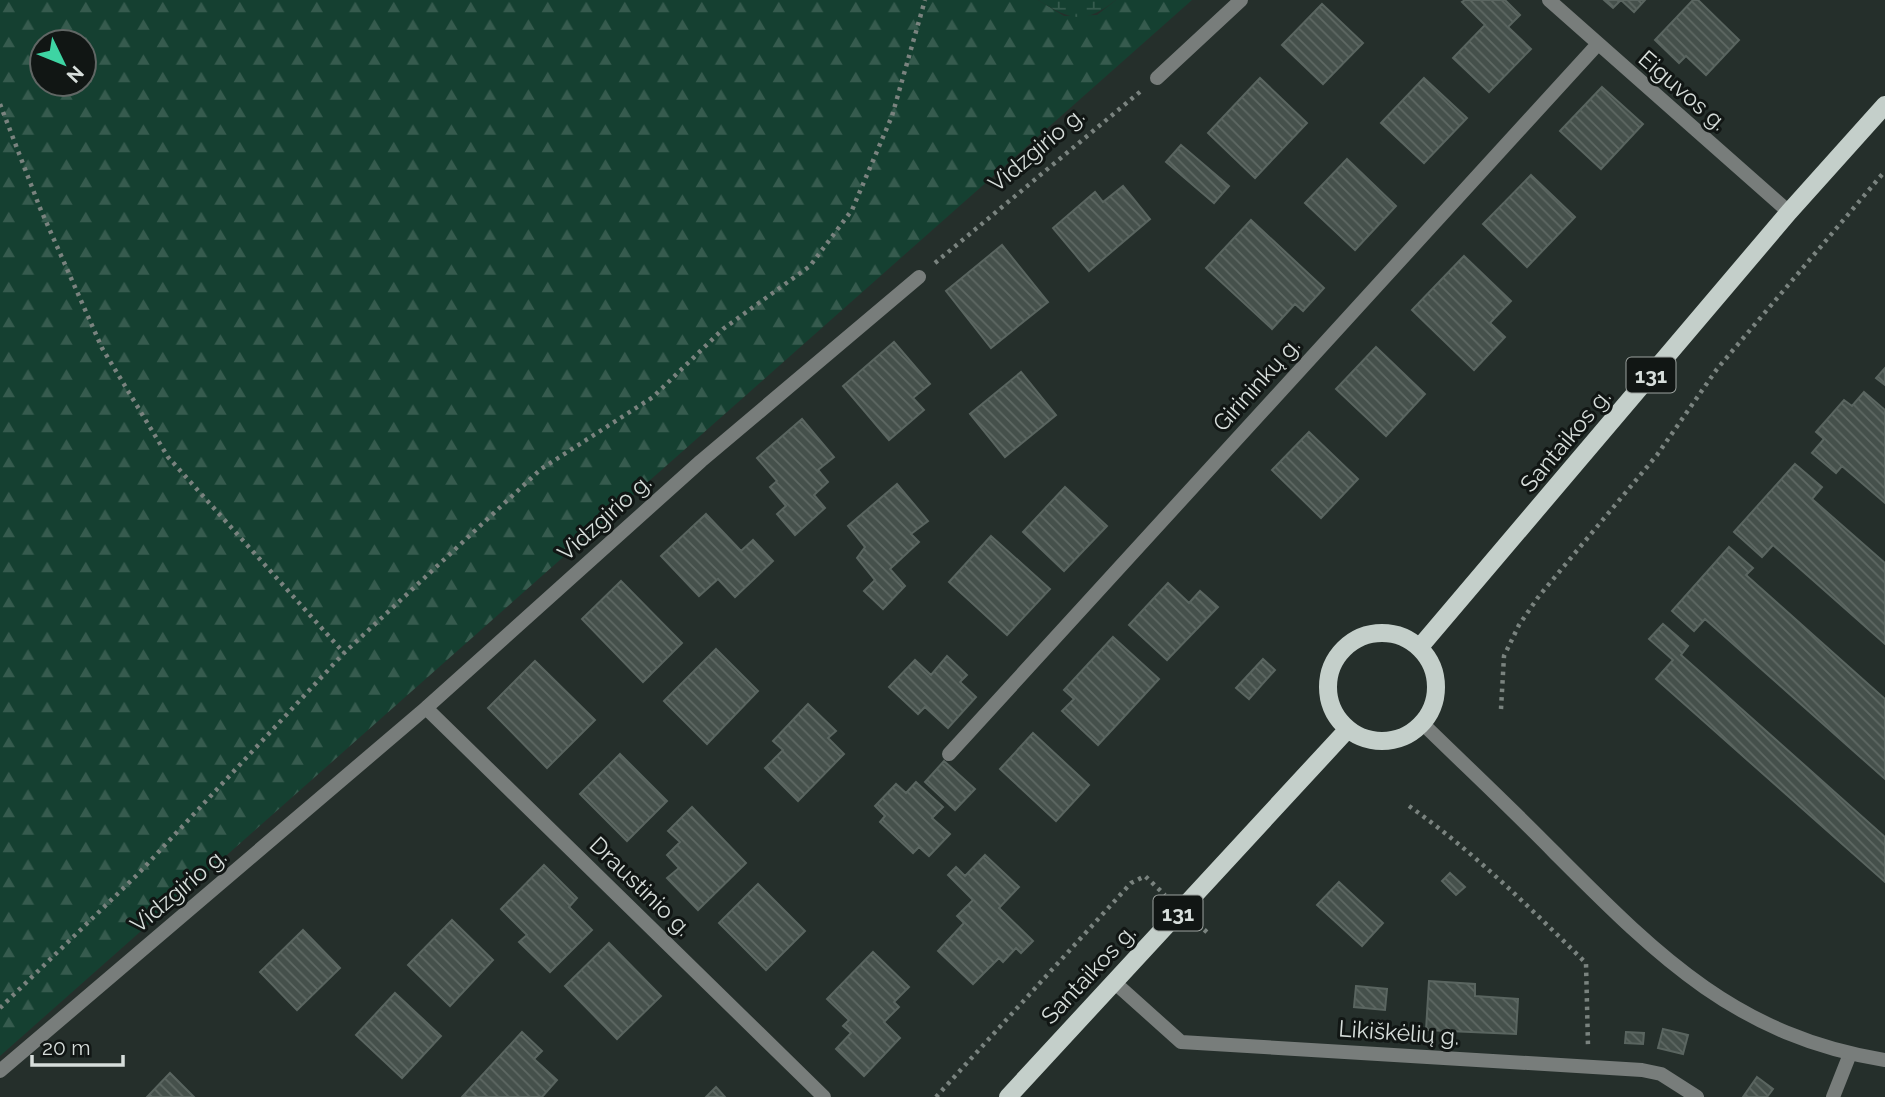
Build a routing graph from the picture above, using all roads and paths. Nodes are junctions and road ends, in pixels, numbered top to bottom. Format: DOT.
graph roads {
  1 [pos="925,0"];
  2 [pos="1241,0"];
  3 [pos="1549,0"];
  4 [pos="1597,45"];
  5 [pos="1157,78"];
  6 [pos="0,104"];
  7 [pos="1885,105"];
  8 [pos="1885,172"];
  9 [pos="1789,212"];
  10 [pos="919,277"];
  11 [pos="1419,648"];
  12 [pos="344,653"];
  13 [pos="426,708"];
  14 [pos="1501,709"];
  15 [pos="1422,723"];
  16 [pos="1347,730"];
  17 [pos="949,754"];
  18 [pos="1409,806"];
  19 [pos="1131,883"];
  20 [pos="1114,982"];
  21 [pos="0,1008"];
  22 [pos="1602,1047"];
  23 [pos="1850,1054"];
  24 [pos="1885,1060"];
  25 [pos="0,1071"];
  26 [pos="824,1097"];
  27 [pos="936,1097"];
  28 [pos="1008,1097"];
  29 [pos="1697,1097"];
  30 [pos="1833,1097"];
  1 -- 12 [label="path"];
  2 -- 5 [label="street"];
  3 -- 4 [label="street, Eiguvos g."];
  4 -- 9 [label="street, Eiguvos g."];
  4 -- 17 [label="street, Girininkų g."];
  5 -- 10 [label="path, Vidzgirio g."];
  6 -- 12 [label="path"];
  7 -- 9 [label="main road, Santaikos g. / 131"];
  8 -- 14 [label="path"];
  9 -- 11 [label="main road, Santaikos g. / 131"];
  10 -- 13 [label="street, Vidzgirio g."];
  11 -- 15 [label="main road"];
  11 -- 16 [label="main road"];
  12 -- 21 [label="path"];
  13 -- 25 [label="street, Vidzgirio g."];
  13 -- 26 [label="street, Draustinio g."];
  15 -- 16 [label="main road"];
  15 -- 23 [label="street"];
  16 -- 20 [label="main road, Santaikos g. / 131"];
  18 -- 22 [label="path"];
  19 -- 27 [label="path"];
  20 -- 28 [label="main road, Santaikos g. / 131"];
  20 -- 29 [label="street, Likiškėlių g."];
  23 -- 24 [label="street"];
  23 -- 30 [label="street"];
}
